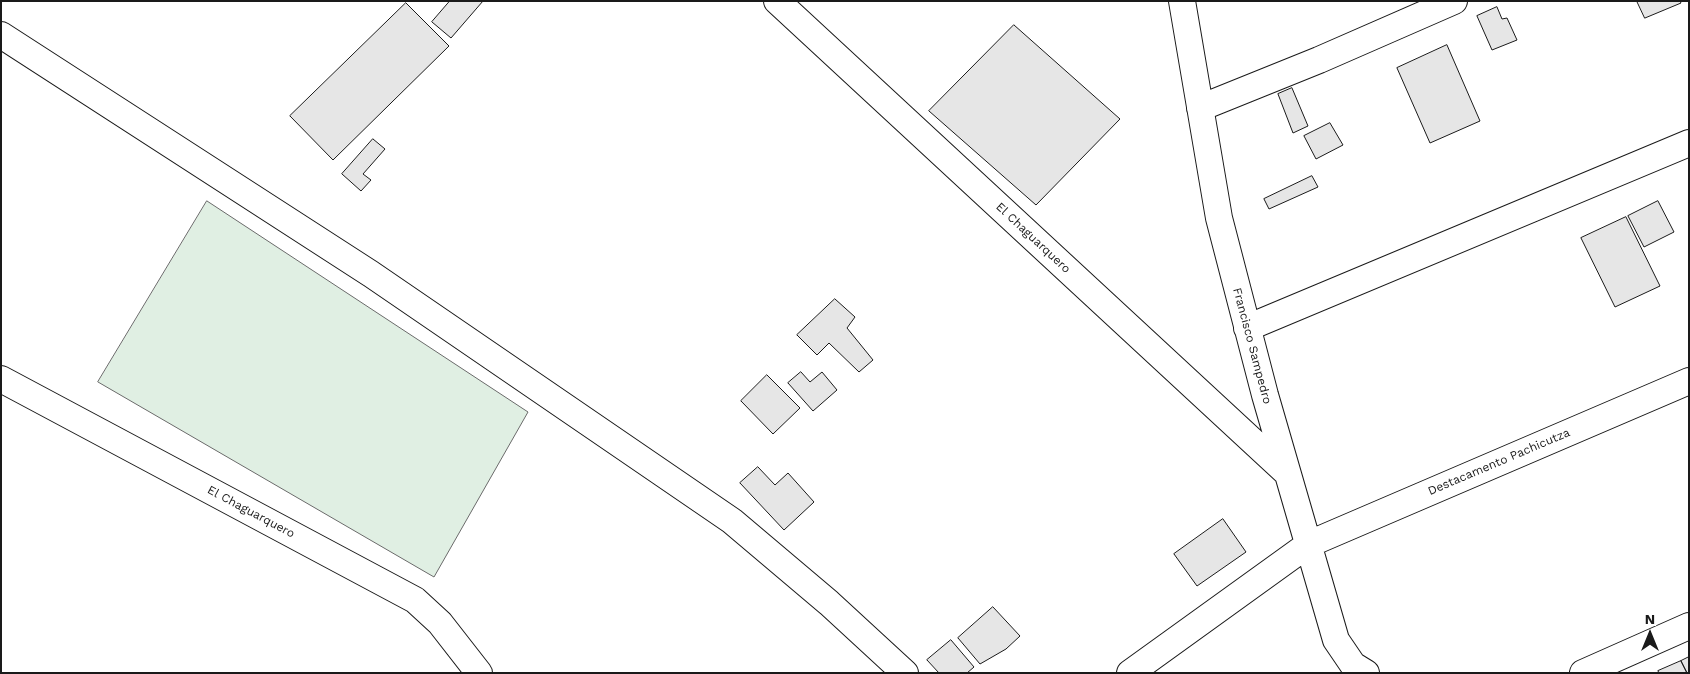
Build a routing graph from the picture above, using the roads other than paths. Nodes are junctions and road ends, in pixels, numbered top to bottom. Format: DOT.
graph roads {
  1 [pos="778,1"];
  2 [pos="1182,1"];
  3 [pos="1454,1"];
  4 [pos="1,35"];
  5 [pos="1200,108"];
  6 [pos="1689,143"];
  7 [pos="1247,328"];
  8 [pos="1,379"];
  9 [pos="1689,381"];
  10 [pos="1288,474"];
  11 [pos="1309,544"];
  12 [pos="1689,626"];
  13 [pos="479,673"];
  14 [pos="904,673"];
  15 [pos="1130,673"];
  16 [pos="1366,673"];
  17 [pos="1583,673"];
  1 -- 10 [label="street, El Chaguarquero"];
  2 -- 5 [label="street, Francisco Sampedro"];
  3 -- 5 [label="street"];
  4 -- 14 [label="street"];
  5 -- 7 [label="street, Francisco Sampedro"];
  6 -- 7 [label="street"];
  7 -- 10 [label="street, Francisco Sampedro"];
  8 -- 13 [label="street, El Chaguarquero"];
  9 -- 11 [label="street, Destacamento Pachicutza"];
  10 -- 11 [label="street, Francisco Sampedro"];
  11 -- 15 [label="street, Destacamento Pachicutza"];
  11 -- 16 [label="street, Francisco Sampedro"];
  12 -- 17 [label="street"];
}
